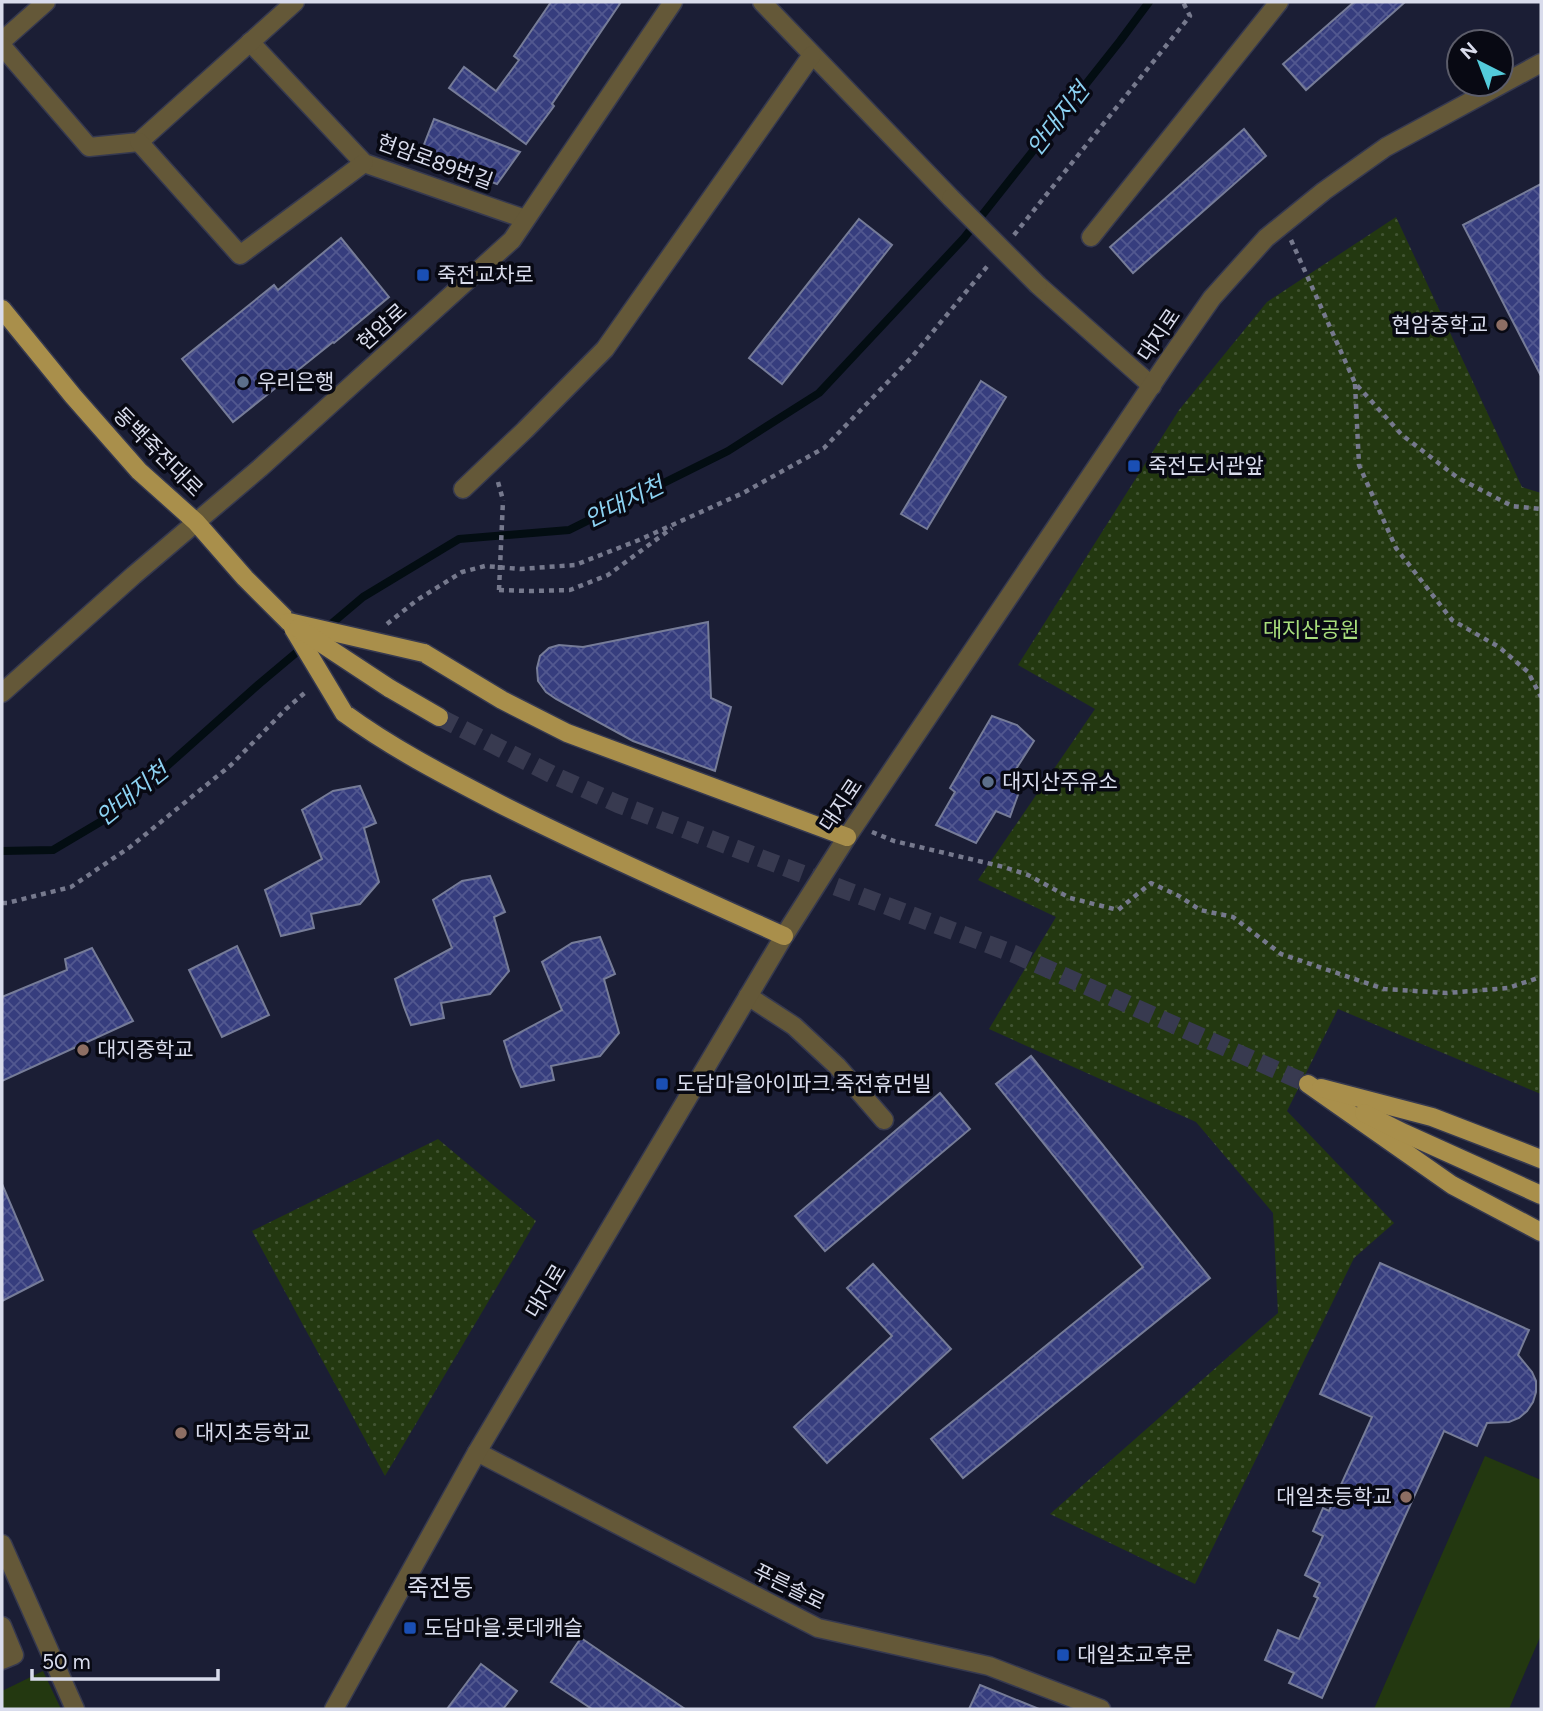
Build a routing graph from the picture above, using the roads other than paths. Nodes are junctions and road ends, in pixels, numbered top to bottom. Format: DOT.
graph roads {
  1 [pos="46,2"];
  2 [pos="295,2"];
  3 [pos="673,2"];
  4 [pos="762,2"];
  5 [pos="1279,2"];
  6 [pos="250,42"];
  7 [pos="2,43"];
  8 [pos="812,55"];
  9 [pos="1541,63"];
  10 [pos="139,142"];
  11 [pos="364,163"];
  12 [pos="526,219"];
  13 [pos="1091,237"];
  14 [pos="2,309"];
  15 [pos="1152,386"];
  16 [pos="463,489"];
  17 [pos="195,522"];
  18 [pos="289,622"];
  19 [pos="2,693"];
  20 [pos="439,716"];
  21 [pos="851,831"];
  22 [pos="784,936"];
  23 [pos="748,996"];
  24 [pos="1308,1084"];
  25 [pos="884,1119"];
  26 [pos="1541,1159"];
  27 [pos="1541,1195"];
  28 [pos="1541,1232"];
  29 [pos="477,1452"];
  30 [pos="2,1544"];
  31 [pos="2,1626"];
  32 [pos="2,1660"];
  33 [pos="75,1709"];
  34 [pos="334,1709"];
  35 [pos="1101,1709"];
  1 -- 7 [label="street"];
  2 -- 6 [label="street"];
  3 -- 12 [label="street, 현암로"];
  4 -- 8 [label="street"];
  5 -- 13 [label="street"];
  6 -- 10 [label="street"];
  6 -- 11 [label="street, 현암로89번길"];
  7 -- 10 [label="street"];
  8 -- 15 [label="street, bridge"];
  8 -- 16 [label="street"];
  9 -- 15 [label="street, 대지로"];
  10 -- 11 [label="street"];
  11 -- 12 [label="street, 현암로89번길"];
  12 -- 17 [label="street, 현암로"];
  14 -- 17 [label="main road, 동백죽전대로"];
  15 -- 21 [label="street, 대지로"];
  17 -- 18 [label="main road, 동백죽전대로"];
  17 -- 19 [label="street, 현암로"];
  18 -- 20 [label="main road, bridge"];
  18 -- 21 [label="main road, bridge"];
  18 -- 22 [label="main road, bridge"];
  21 -- 22 [label="street, 대지로"];
  22 -- 23 [label="street, 대지로"];
  23 -- 25 [label="street"];
  23 -- 29 [label="street, 대지로"];
  24 -- 26 [label="main road"];
  24 -- 27 [label="main road"];
  24 -- 28 [label="main road"];
  29 -- 34 [label="street, 대지로"];
  29 -- 35 [label="street, 푸른솔로"];
  30 -- 33 [label="street"];
  31 -- 32 [label="street"];
}
